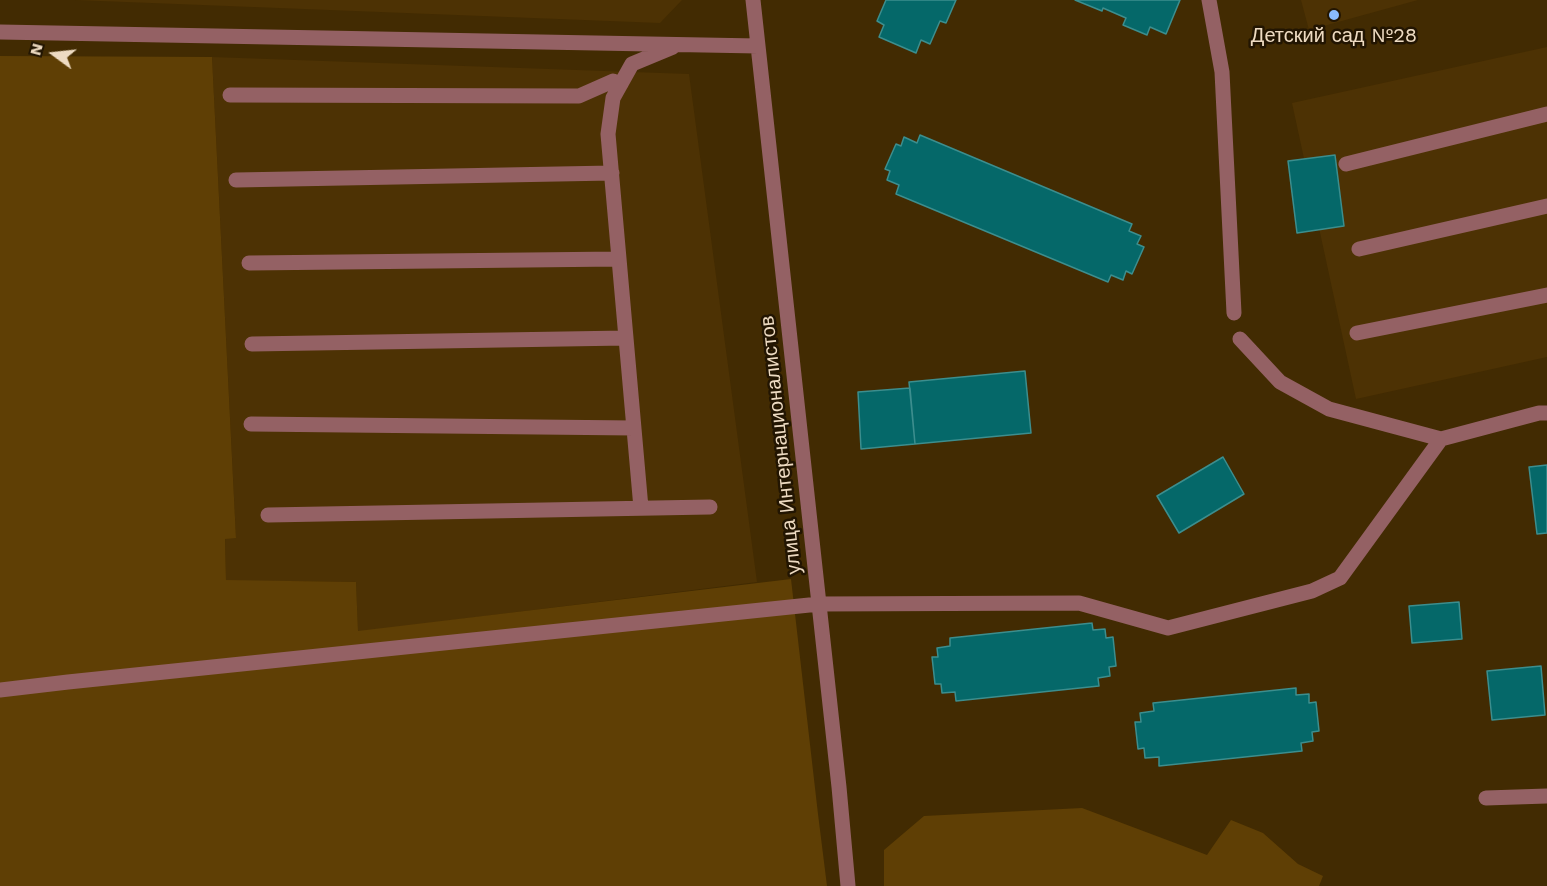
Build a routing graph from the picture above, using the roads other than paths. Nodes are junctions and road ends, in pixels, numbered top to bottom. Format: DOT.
graph roads {
  1 [pos="753,0"];
  2 [pos="1209,0"];
  3 [pos="0,32"];
  4 [pos="680,45"];
  5 [pos="758,46"];
  6 [pos="621,84"];
  7 [pos="230,95"];
  8 [pos="1547,114"];
  9 [pos="1346,164"];
  10 [pos="612,173"];
  11 [pos="236,180"];
  12 [pos="1547,206"];
  13 [pos="1359,249"];
  14 [pos="619,259"];
  15 [pos="249,263"];
  16 [pos="1547,295"];
  17 [pos="1234,313"];
  18 [pos="1356,333"];
  19 [pos="626,338"];
  20 [pos="1240,339"];
  21 [pos="252,344"];
  22 [pos="1547,413"];
  23 [pos="251,424"];
  24 [pos="634,428"];
  25 [pos="1442,439"];
  26 [pos="710,507"];
  27 [pos="641,508"];
  28 [pos="268,515"];
  29 [pos="819,604"];
  30 [pos="0,690"];
  31 [pos="1547,796"];
  32 [pos="1486,798"];
  33 [pos="848,886"];
  1 -- 5 [label="street, улица Интернационалистов"];
  2 -- 17 [label="street"];
  3 -- 4 [label="street"];
  4 -- 5 [label="street"];
  4 -- 6 [label="street"];
  5 -- 29 [label="street, улица Интернационалистов"];
  6 -- 7 [label="street"];
  6 -- 10 [label="street"];
  8 -- 9 [label="street"];
  10 -- 11 [label="street"];
  10 -- 14 [label="street"];
  12 -- 13 [label="street"];
  14 -- 15 [label="street"];
  14 -- 19 [label="street"];
  16 -- 18 [label="street"];
  19 -- 21 [label="street"];
  19 -- 24 [label="street"];
  20 -- 25 [label="street"];
  22 -- 25 [label="street"];
  23 -- 24 [label="street"];
  24 -- 27 [label="street"];
  25 -- 29 [label="street"];
  26 -- 27 [label="street"];
  27 -- 28 [label="street"];
  29 -- 30 [label="street"];
  29 -- 33 [label="street, улица Интернационалистов"];
  31 -- 32 [label="street"];
}
